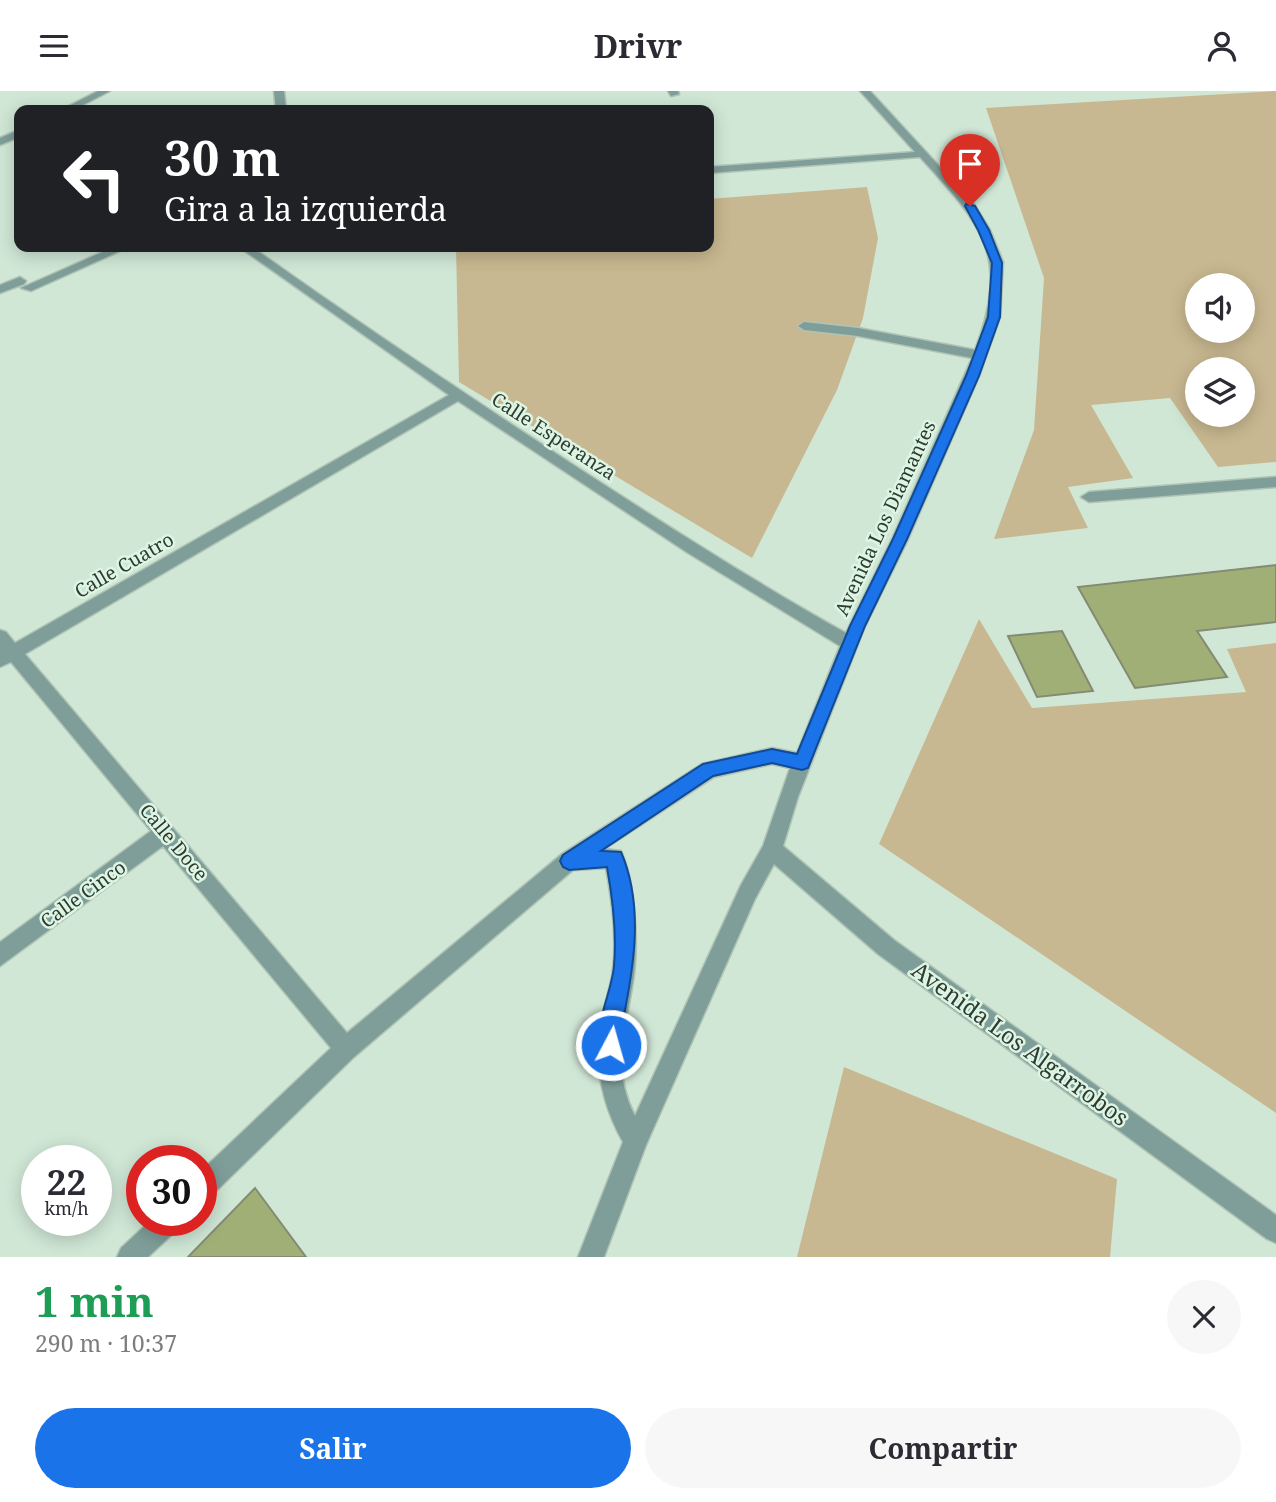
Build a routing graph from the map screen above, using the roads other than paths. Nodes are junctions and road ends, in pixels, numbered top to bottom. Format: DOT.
graph roads {
  1 [pos="104,91"];
  2 [pos="865,91"];
  3 [pos="76,105"];
  4 [pos="923,154"];
  5 [pos="714,170"];
  6 [pos="109,252"];
  7 [pos="252,252"];
  8 [pos="0,289"];
  9 [pos="804,325"];
  10 [pos="980,355"];
  11 [pos="457,396"];
  12 [pos="1276,482"];
  13 [pos="1089,497"];
  14 [pos="850,643"];
  15 [pos="4,650"];
  16 [pos="802,762"];
  17 [pos="166,832"];
  18 [pos="772,849"];
  19 [pos="569,861"];
  20 [pos="0,955"];
  21 [pos="346,1049"];
  22 [pos="636,1142"];
  23 [pos="217,1173"];
  24 [pos="1276,1230"];
  25 [pos="152,1236"];
  26 [pos="130,1257"];
  27 [pos="591,1257"];
  1 -- 3 [label="street"];
  2 -- 4 [label="street, Avenida Los Diamantes"];
  4 -- 5 [label="street"];
  4 -- 10 [label="street, Avenida Los Diamantes"];
  6 -- 8 [label="street"];
  7 -- 11 [label="street, Calle Esperanza"];
  9 -- 10 [label="street"];
  10 -- 14 [label="street, Avenida Los Diamantes"];
  11 -- 14 [label="street, Calle Esperanza"];
  11 -- 15 [label="street, Calle Cuatro"];
  12 -- 13 [label="street"];
  14 -- 16 [label="street, Avenida Los Diamantes"];
  15 -- 17 [label="street, Calle Doce"];
  16 -- 18 [label="street, Avenida Los Diamantes"];
  16 -- 19 [label="street"];
  17 -- 20 [label="street, Calle Cinco"];
  17 -- 21 [label="street, Calle Doce"];
  18 -- 22 [label="street, Avenida Los Diamantes"];
  18 -- 24 [label="street, Avenida Los Algarrobos"];
  19 -- 21 [label="street"];
  19 -- 22 [label="street"];
  21 -- 23 [label="street"];
  22 -- 27 [label="street, Avenida Los Diamantes"];
  25 -- 26 [label="street"];
}
